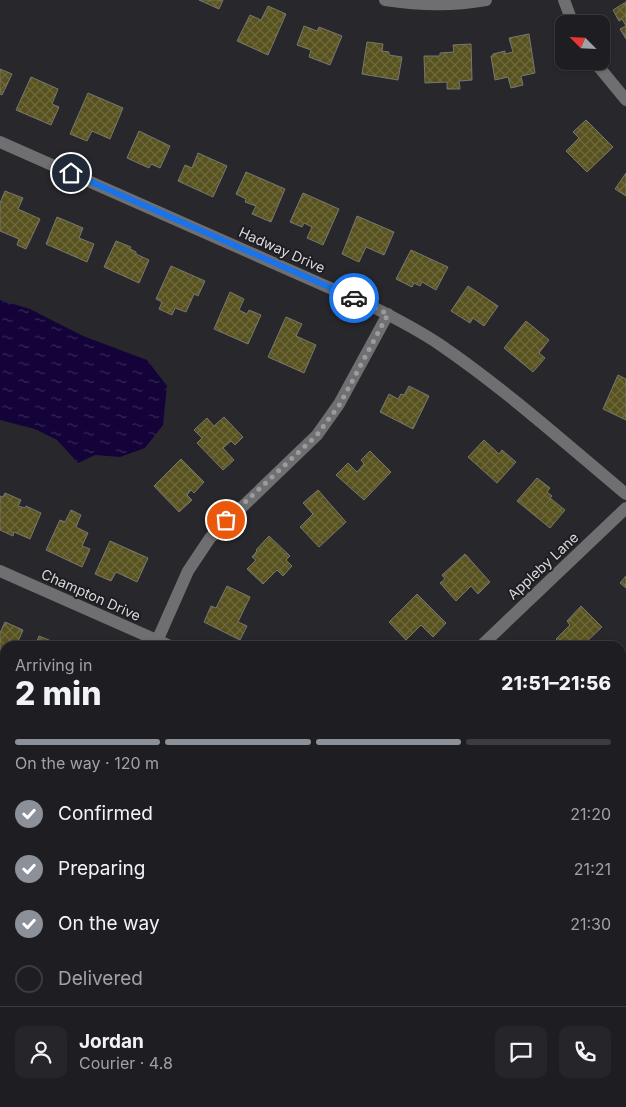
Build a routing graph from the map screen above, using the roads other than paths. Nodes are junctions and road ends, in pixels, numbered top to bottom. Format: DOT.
graph roads {
  1 [pos="385,0"];
  2 [pos="486,0"];
  3 [pos="564,0"];
  4 [pos="570,15"];
  5 [pos="601,70"];
  6 [pos="626,100"];
  7 [pos="0,142"];
  8 [pos="388,314"];
  9 [pos="626,494"];
  10 [pos="626,508"];
  11 [pos="0,571"];
  12 [pos="157,641"];
  13 [pos="486,641"];
  1 -- 2 [label="street"];
  3 -- 4 [label="street"];
  5 -- 6 [label="street"];
  7 -- 8 [label="street, Hadway Drive"];
  8 -- 9 [label="street, Hadway Drive"];
  8 -- 12 [label="street"];
  10 -- 13 [label="street, Appleby Lane"];
  11 -- 12 [label="street, Champton Drive"];
}
